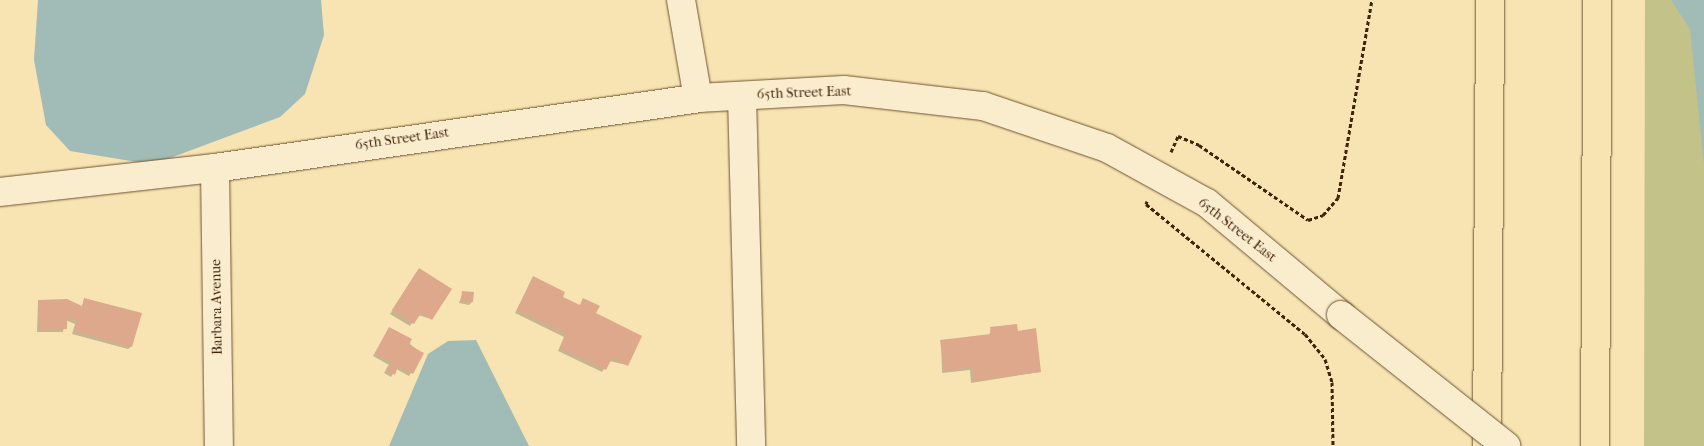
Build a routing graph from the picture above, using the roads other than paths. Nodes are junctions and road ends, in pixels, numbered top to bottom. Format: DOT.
graph roads {
  1 [pos="681,0"];
  2 [pos="1490,0"];
  3 [pos="1597,0"];
  4 [pos="742,96"];
  5 [pos="698,98"];
  6 [pos="215,168"];
  7 [pos="0,192"];
  8 [pos="219,446"];
  9 [pos="751,446"];
  10 [pos="1487,446"];
  11 [pos="1506,446"];
  12 [pos="1595,446"];
  1 -- 5 [label="street"];
  2 -- 10 [label="highway"];
  3 -- 12 [label="highway"];
  4 -- 5 [label="street, 65th Street East"];
  4 -- 9 [label="street"];
  4 -- 11 [label="street, 65th Street East, bridge"];
  5 -- 6 [label="street, 65th Street East"];
  6 -- 7 [label="street, 65th Street East"];
  6 -- 8 [label="street, Barbara Avenue"];
}
